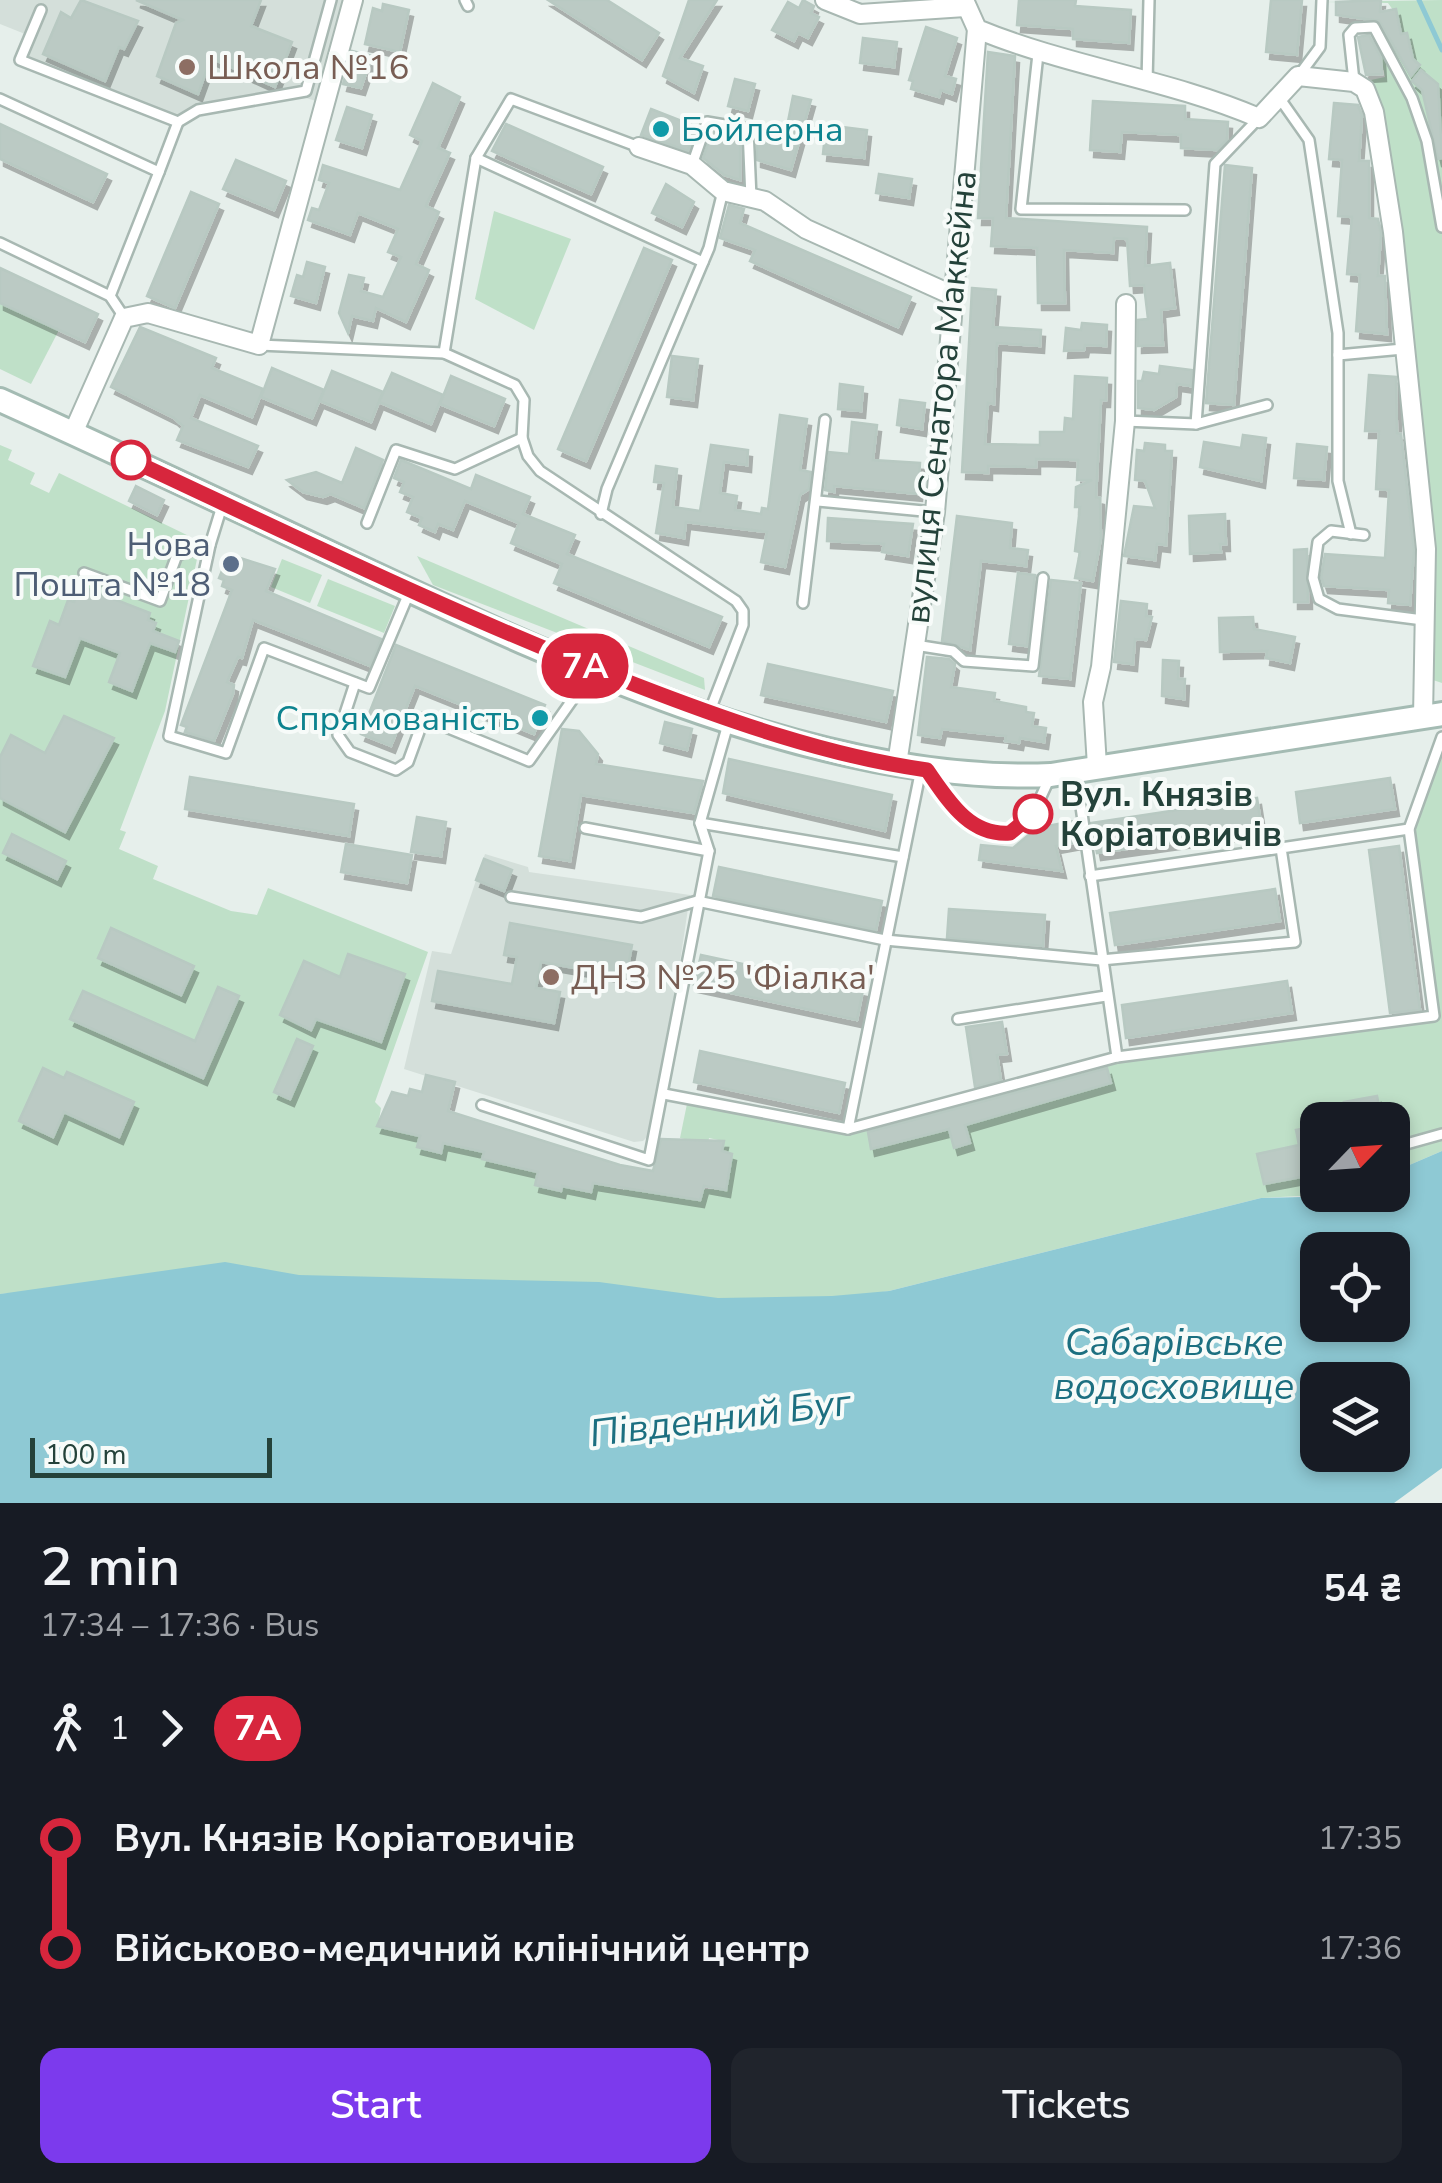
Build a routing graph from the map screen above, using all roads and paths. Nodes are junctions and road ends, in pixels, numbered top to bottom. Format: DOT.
graph roads {
  1 [pos="331,0"];
  2 [pos="354,0"];
  3 [pos="825,0"];
  4 [pos="1149,0"];
  5 [pos="1322,0"];
  6 [pos="964,4"];
  7 [pos="41,10"];
  8 [pos="978,29"];
  9 [pos="1038,54"];
  10 [pos="1298,76"];
  11 [pos="1147,82"];
  12 [pos="1354,82"];
  13 [pos="1278,96"];
  14 [pos="0,99"];
  15 [pos="1258,118"];
  16 [pos="178,122"];
  17 [pos="639,147"];
  18 [pos="476,158"];
  19 [pos="692,165"];
  20 [pos="158,172"];
  21 [pos="723,192"];
  22 [pos="751,198"];
  23 [pos="1212,210"];
  24 [pos="1442,227"];
  25 [pos="0,243"];
  26 [pos="703,262"];
  27 [pos="952,295"];
  28 [pos="110,296"];
  29 [pos="1126,304"];
  30 [pos="124,318"];
  31 [pos="260,346"];
  32 [pos="1403,349"];
  33 [pos="444,353"];
  34 [pos="1338,355"];
  35 [pos="0,400"];
  36 [pos="1267,405"];
  37 [pos="825,420"];
  38 [pos="1125,421"];
  39 [pos="1196,424"];
  40 [pos="73,433"];
  41 [pos="522,438"];
  42 [pos="818,500"];
  43 [pos="223,503"];
  44 [pos="936,512"];
  45 [pos="602,514"];
  46 [pos="367,522"];
  47 [pos="1352,534"];
  48 [pos="1364,536"];
  49 [pos="210,545"];
  50 [pos="84,573"];
  51 [pos="1043,578"];
  52 [pos="410,590"];
  53 [pos="803,603"];
  54 [pos="1423,620"];
  55 [pos="915,645"];
  56 [pos="594,669"];
  57 [pos="355,683"];
  58 [pos="719,718"];
  59 [pos="1436,720"];
  60 [pos="1442,738"];
  61 [pos="897,764"];
  62 [pos="1086,768"];
  63 [pos="924,769"];
  64 [pos="1051,774"];
  65 [pos="700,823"];
  66 [pos="586,828"];
  67 [pos="1408,829"];
  68 [pos="1281,848"];
  69 [pos="710,851"];
  70 [pos="902,857"];
  71 [pos="1090,876"];
  72 [pos="512,897"];
  73 [pos="697,901"];
  74 [pos="885,940"];
  75 [pos="1101,960"];
  76 [pos="1106,996"];
  77 [pos="958,1019"];
  78 [pos="1117,1056"];
  79 [pos="664,1094"];
  80 [pos="482,1105"];
  81 [pos="848,1129"];
  82 [pos="1442,1134"];
  83 [pos="1410,1143"];
  1 -- 16 [label="lane"];
  2 -- 31 [label="street"];
  3 -- 6 [label="street"];
  4 -- 11 [label="lane"];
  5 -- 10 [label="lane"];
  6 -- 8 [label="street"];
  7 -- 16 [label="lane"];
  8 -- 9 [label="street"];
  8 -- 27 [label="street, вулиця Сенатора Маккейна"];
  9 -- 11 [label="street"];
  9 -- 23 [label="lane"];
  10 -- 12 [label="street"];
  10 -- 13 [label="street"];
  11 -- 15 [label="street"];
  12 -- 24 [label="lane"];
  12 -- 32 [label="street"];
  13 -- 15 [label="street"];
  13 -- 34 [label="lane"];
  14 -- 20 [label="lane"];
  15 -- 23 [label="lane"];
  16 -- 20 [label="lane"];
  17 -- 18 [label="lane"];
  17 -- 19 [label="street"];
  18 -- 26 [label="lane"];
  18 -- 33 [label="lane"];
  19 -- 21 [label="street"];
  19 -- 22 [label="lane"];
  20 -- 28 [label="lane"];
  21 -- 22 [label="street"];
  21 -- 26 [label="lane"];
  22 -- 27 [label="street"];
  23 -- 39 [label="lane"];
  25 -- 28 [label="lane"];
  26 -- 45 [label="lane"];
  27 -- 44 [label="street, вулиця Сенатора Маккейна"];
  28 -- 30 [label="lane"];
  29 -- 38 [label="street"];
  30 -- 31 [label="street"];
  30 -- 40 [label="street"];
  31 -- 33 [label="lane"];
  32 -- 34 [label="lane"];
  32 -- 54 [label="street"];
  33 -- 41 [label="lane"];
  34 -- 47 [label="lane"];
  35 -- 40 [label="main road"];
  36 -- 39 [label="lane"];
  37 -- 42 [label="lane"];
  38 -- 39 [label="lane"];
  38 -- 62 [label="street"];
  40 -- 43 [label="main road"];
  41 -- 45 [label="lane"];
  41 -- 46 [label="lane"];
  42 -- 44 [label="lane"];
  42 -- 53 [label="lane"];
  43 -- 49 [label="lane"];
  43 -- 52 [label="main road"];
  44 -- 55 [label="street, вулиця Сенатора Маккейна"];
  45 -- 58 [label="lane"];
  47 -- 48 [label="lane"];
  47 -- 54 [label="lane"];
  49 -- 50 [label="lane"];
  49 -- 57 [label="lane"];
  51 -- 55 [label="lane"];
  52 -- 56 [label="main road"];
  52 -- 57 [label="lane"];
  54 -- 59 [label="street"];
  55 -- 61 [label="street, вулиця Сенатора Маккейна"];
  56 -- 57 [label="lane"];
  56 -- 58 [label="main road"];
  58 -- 61 [label="main road"];
  58 -- 65 [label="lane"];
  59 -- 62 [label="main road"];
  60 -- 67 [label="lane"];
  61 -- 63 [label="main road"];
  62 -- 64 [label="main road"];
  62 -- 71 [label="lane"];
  63 -- 64 [label="main road"];
  63 -- 64 [label="lane"];
  63 -- 70 [label="lane"];
  65 -- 69 [label="lane"];
  65 -- 70 [label="lane"];
  66 -- 69 [label="lane"];
  67 -- 68 [label="lane"];
  67 -- 78 [label="lane"];
  68 -- 71 [label="lane"];
  68 -- 75 [label="lane"];
  69 -- 73 [label="lane"];
  70 -- 74 [label="lane"];
  71 -- 75 [label="lane"];
  72 -- 73 [label="lane"];
  73 -- 74 [label="lane"];
  73 -- 79 [label="lane"];
  74 -- 75 [label="lane"];
  74 -- 81 [label="lane"];
  75 -- 76 [label="lane"];
  76 -- 77 [label="lane"];
  76 -- 78 [label="lane"];
  78 -- 81 [label="lane"];
  79 -- 80 [label="lane"];
  79 -- 81 [label="lane"];
  82 -- 83 [label="lane"];
}
